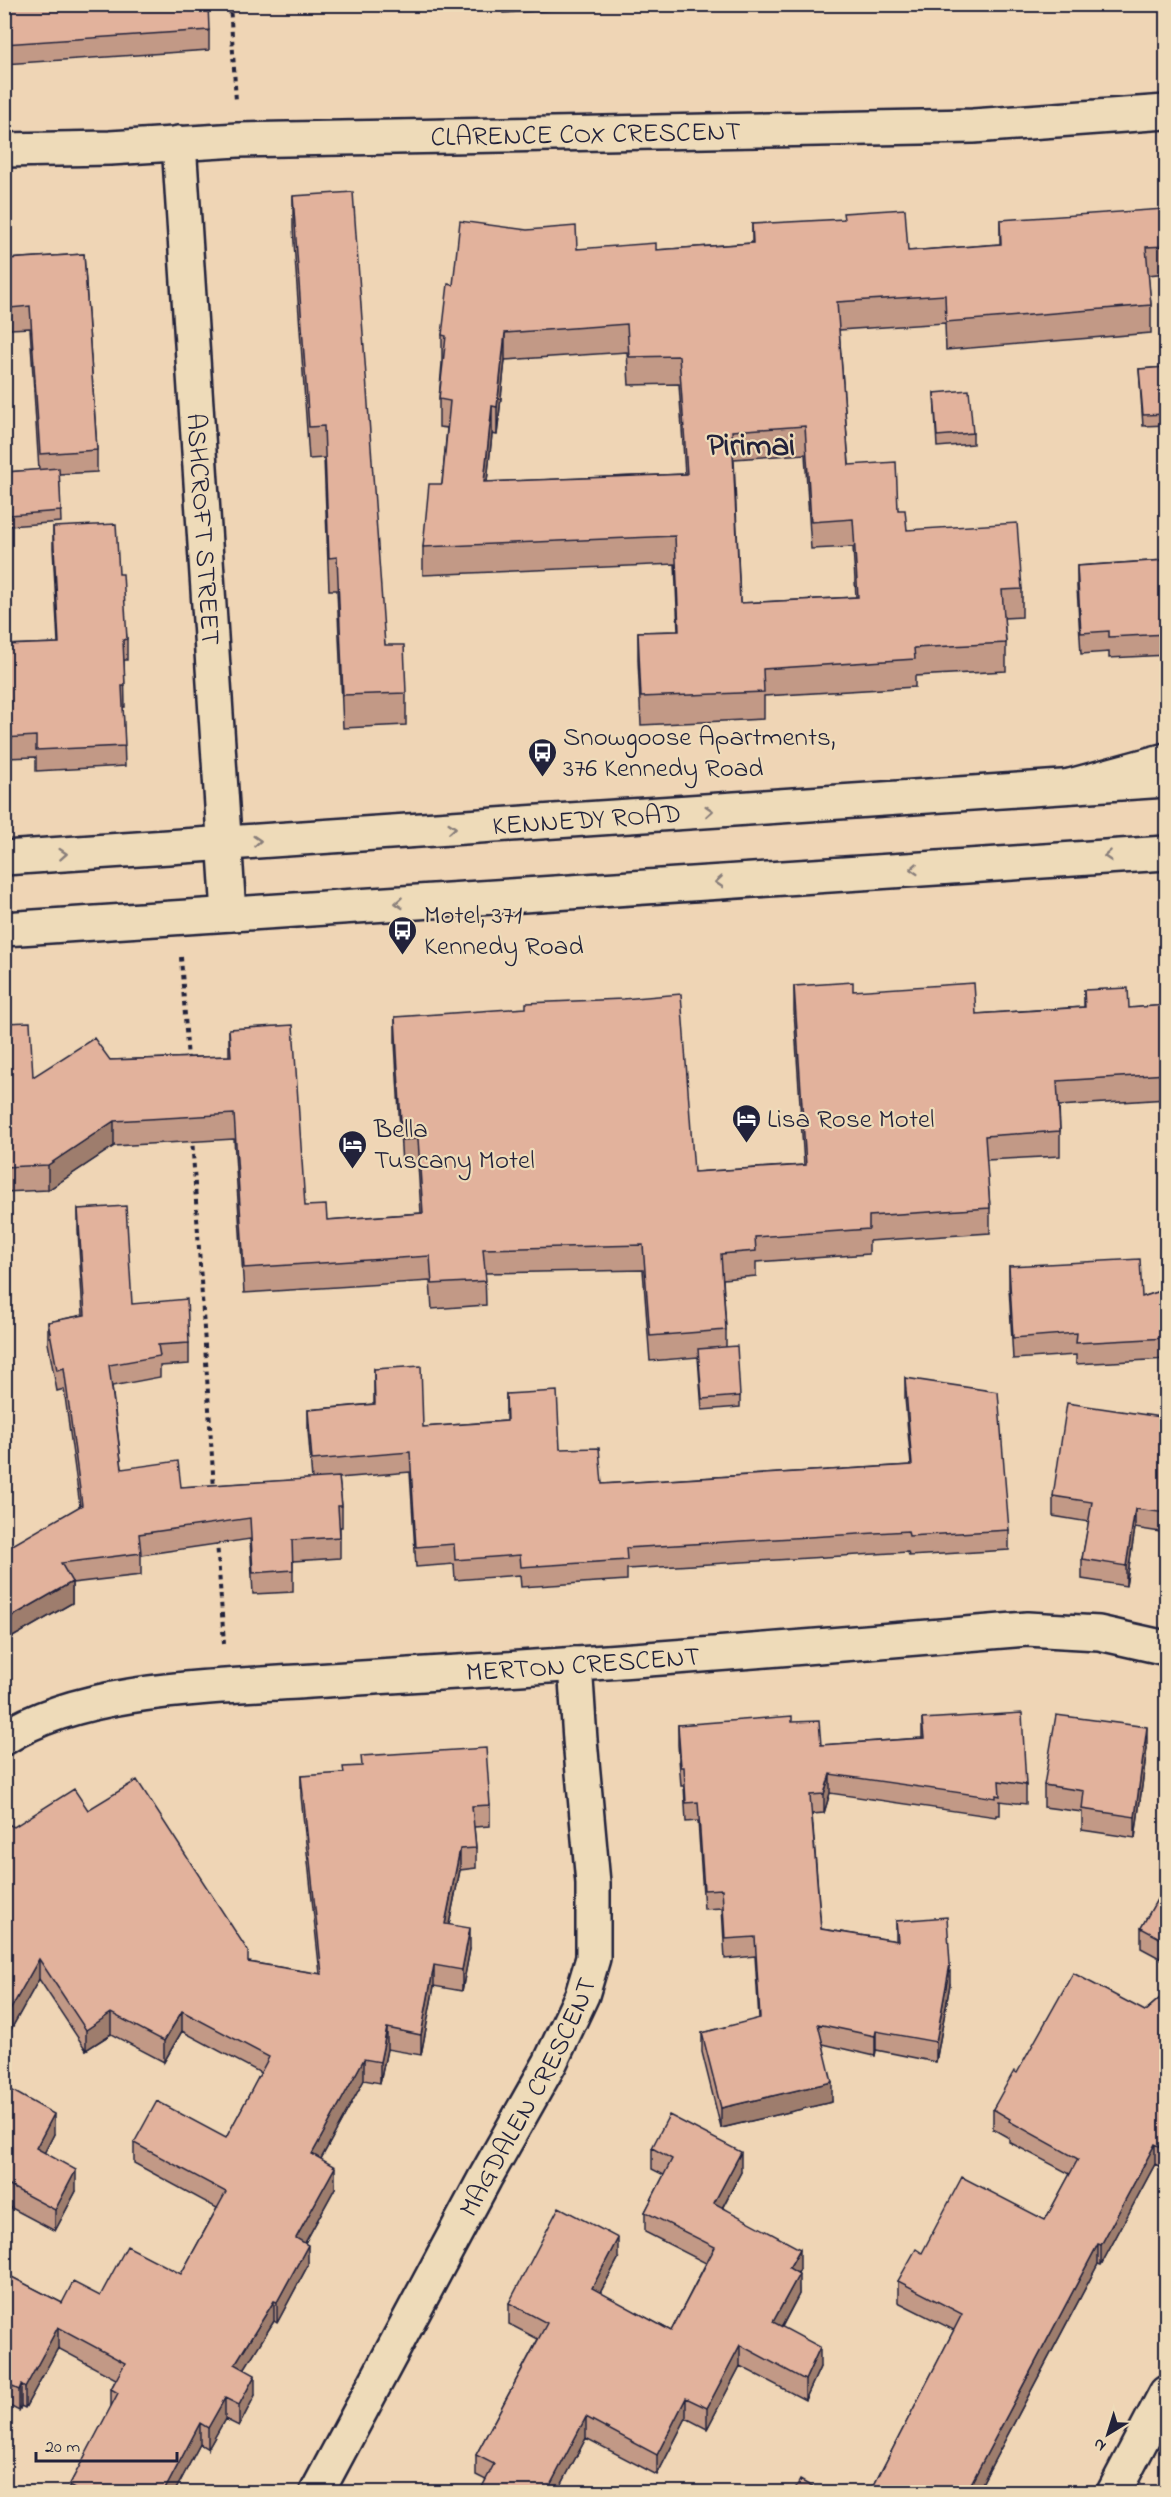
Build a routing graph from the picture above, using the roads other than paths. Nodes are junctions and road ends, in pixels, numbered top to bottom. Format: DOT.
graph roads {
  1 [pos="1167,112"];
  2 [pos="179,143"];
  3 [pos="4,150"];
  4 [pos="1167,760"];
  5 [pos="1167,780"];
  6 [pos="1070,786"];
  7 [pos="223,843"];
  8 [pos="1167,853"];
  9 [pos="4,858"];
  10 [pos="229,914"];
  11 [pos="4,929"];
  12 [pos="1167,1648"];
  13 [pos="575,1664"];
  14 [pos="4,1738"];
  15 [pos="1167,2393"];
  16 [pos="317,2493"];
  17 [pos="1114,2493"];
  1 -- 2 [label="main road, CLARENCE COX CRESCENT"];
  2 -- 3 [label="main road, CLARENCE COX CRESCENT"];
  2 -- 7 [label="main road, ASHCROFT STREET"];
  4 -- 6 [label="main road"];
  5 -- 6 [label="main road, KENNEDY ROAD"];
  7 -- 6 [label="main road, KENNEDY ROAD, one-way"];
  9 -- 7 [label="main road, KENNEDY ROAD, one-way"];
  7 -- 10 [label="main road, ASHCROFT STREET"];
  8 -- 10 [label="main road, one-way"];
  10 -- 11 [label="main road"];
  12 -- 13 [label="main road, MERTON CRESCENT"];
  13 -- 14 [label="main road, MERTON CRESCENT"];
  13 -- 16 [label="main road, MAGDALEN CRESCENT"];
  15 -- 17 [label="main road"];
}
